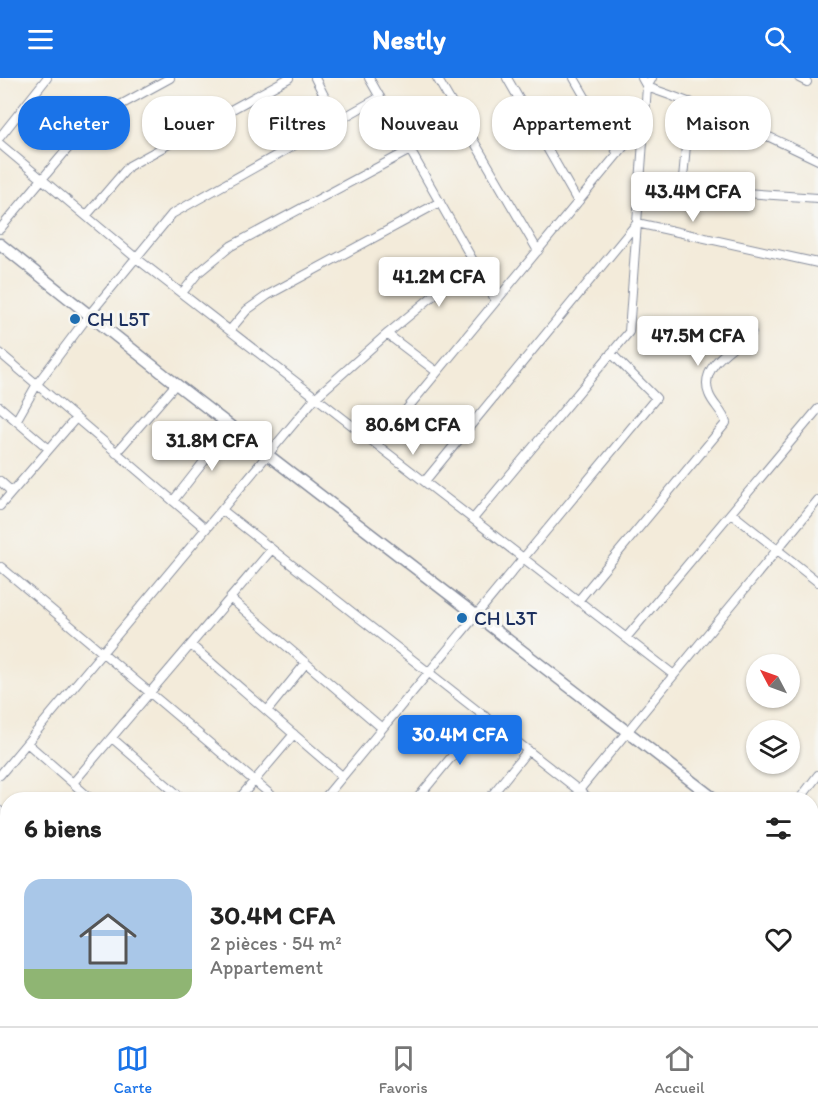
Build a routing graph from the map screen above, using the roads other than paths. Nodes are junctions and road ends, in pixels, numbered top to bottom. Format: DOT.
graph roads {
  1 [pos="47,78"];
  2 [pos="170,78"];
  3 [pos="289,78"];
  4 [pos="315,78"];
  5 [pos="369,78"];
  6 [pos="437,78"];
  7 [pos="507,78"];
  8 [pos="574,78"];
  9 [pos="642,78"];
  10 [pos="652,78"];
  11 [pos="648,87"];
  12 [pos="324,96"];
  13 [pos="379,96"];
  14 [pos="647,96"];
  15 [pos="673,96"];
  16 [pos="0,136"];
  17 [pos="771,137"];
  18 [pos="0,144"];
  19 [pos="286,150"];
  20 [pos="410,150"];
  21 [pos="621,150"];
  22 [pos="643,150"];
  23 [pos="686,150"];
  24 [pos="618,154"];
  25 [pos="818,160"];
  26 [pos="43,179"];
  27 [pos="640,186"];
  28 [pos="682,189"];
  29 [pos="818,198"];
  30 [pos="440,202"];
  31 [pos="578,202"];
  32 [pos="86,216"];
  33 [pos="637,223"];
  34 [pos="0,229"];
  35 [pos="0,244"];
  36 [pos="538,251"];
  37 [pos="136,258"];
  38 [pos="474,262"];
  39 [pos="818,263"];
  40 [pos="182,293"];
  41 [pos="496,301"];
  42 [pos="89,315"];
  43 [pos="230,330"];
  44 [pos="752,333"];
  45 [pos="387,334"];
  46 [pos="0,353"];
  47 [pos="611,353"];
  48 [pos="437,372"];
  49 [pos="37,384"];
  50 [pos="176,384"];
  51 [pos="316,397"];
  52 [pos="0,407"];
  53 [pos="818,409"];
  54 [pos="76,418"];
  55 [pos="16,421"];
  56 [pos="231,427"];
  57 [pos="377,445"];
  58 [pos="49,449"];
  59 [pos="116,453"];
  60 [pos="268,455"];
  61 [pos="0,481"];
  62 [pos="424,481"];
  63 [pos="12,492"];
  64 [pos="818,500"];
  65 [pos="173,501"];
  66 [pos="0,506"];
  67 [pos="222,510"];
  68 [pos="731,513"];
  69 [pos="473,519"];
  70 [pos="206,529"];
  71 [pos="272,549"];
  72 [pos="777,549"];
  73 [pos="523,558"];
  74 [pos="1,567"];
  75 [pos="818,582"];
  76 [pos="230,598"];
  77 [pos="578,601"];
  78 [pos="476,615"];
  79 [pos="626,638"];
  80 [pos="190,645"];
  81 [pos="103,653"];
  82 [pos="306,663"];
  83 [pos="429,672"];
  84 [pos="674,675"];
  85 [pos="150,692"];
  86 [pos="267,711"];
  87 [pos="485,716"];
  88 [pos="382,728"];
  89 [pos="627,731"];
  90 [pos="294,734"];
  91 [pos="112,738"];
  92 [pos="27,743"];
  93 [pos="528,750"];
  94 [pos="0,775"];
  95 [pos="818,775"];
  96 [pos="342,776"];
  97 [pos="254,780"];
  98 [pos="73,783"];
  99 [pos="579,790"];
  100 [pos="83,792"];
  101 [pos="175,792"];
  102 [pos="244,792"];
  103 [pos="268,792"];
  104 [pos="329,792"];
  105 [pos="423,792"];
  106 [pos="494,792"];
  107 [pos="581,792"];
  108 [pos="706,792"];
  109 [pos="805,792"];
  1 -- 16 [label="street"];
  2 -- 26 [label="street"];
  3 -- 32 [label="street"];
  4 -- 12 [label="street"];
  5 -- 13 [label="street"];
  6 -- 36 [label="street"];
  7 -- 31 [label="street"];
  8 -- 24 [label="street"];
  9 -- 11 [label="street"];
  10 -- 11 [label="street"];
  11 -- 14 [label="street"];
  11 -- 15 [label="street"];
  17 -- 25 [label="street"];
  18 -- 26 [label="street"];
  19 -- 37 [label="street"];
  20 -- 30 [label="street"];
  20 -- 40 [label="street"];
  21 -- 24 [label="street"];
  22 -- 27 [label="street"];
  23 -- 28 [label="street"];
  24 -- 31 [label="street"];
  26 -- 32 [label="street"];
  26 -- 34 [label="street"];
  27 -- 28 [label="street"];
  27 -- 33 [label="street"];
  28 -- 29 [label="street"];
  30 -- 38 [label="street"];
  30 -- 43 [label="street"];
  31 -- 36 [label="street"];
  32 -- 37 [label="street"];
  33 -- 39 [label="street"];
  33 -- 47 [label="street"];
  33 -- 62 [label="street"];
  35 -- 42 [label="street"];
  36 -- 41 [label="street"];
  37 -- 40 [label="street"];
  37 -- 42 [label="street"];
  38 -- 41 [label="street"];
  38 -- 45 [label="street"];
  40 -- 43 [label="street"];
  41 -- 48 [label="street"];
  42 -- 49 [label="street"];
  42 -- 50 [label="street"];
  43 -- 51 [label="street"];
  44 -- 77 [label="street"];
  45 -- 48 [label="street"];
  45 -- 51 [label="street"];
  46 -- 49 [label="street"];
  47 -- 69 [label="street"];
  47 -- 73 [label="street"];
  48 -- 57 [label="street"];
  49 -- 54 [label="street"];
  49 -- 55 [label="street"];
  50 -- 56 [label="street"];
  50 -- 59 [label="street"];
  51 -- 57 [label="street"];
  51 -- 60 [label="street"];
  52 -- 55 [label="street"];
  53 -- 68 [label="street"];
  54 -- 58 [label="street"];
  54 -- 59 [label="street"];
  55 -- 58 [label="street"];
  56 -- 60 [label="street"];
  56 -- 65 [label="street"];
  57 -- 62 [label="street"];
  58 -- 63 [label="street"];
  59 -- 65 [label="street"];
  60 -- 67 [label="street"];
  60 -- 78 [label="street"];
  61 -- 63 [label="street"];
  62 -- 69 [label="street"];
  63 -- 66 [label="street"];
  64 -- 72 [label="street"];
  65 -- 70 [label="street"];
  67 -- 70 [label="street"];
  67 -- 71 [label="street"];
  68 -- 72 [label="street"];
  68 -- 79 [label="street"];
  69 -- 73 [label="street"];
  70 -- 81 [label="street"];
  71 -- 76 [label="street"];
  71 -- 83 [label="street"];
  72 -- 75 [label="street"];
  72 -- 84 [label="street"];
  73 -- 77 [label="street"];
  73 -- 78 [label="street"];
  74 -- 81 [label="street"];
  76 -- 80 [label="street"];
  76 -- 82 [label="street"];
  77 -- 79 [label="street"];
  78 -- 83 [label="street"];
  78 -- 89 [label="street"];
  79 -- 84 [label="street"];
  80 -- 85 [label="street"];
  80 -- 86 [label="street"];
  81 -- 85 [label="street"];
  81 -- 92 [label="street"];
  82 -- 86 [label="street"];
  82 -- 88 [label="street"];
  83 -- 87 [label="street"];
  83 -- 88 [label="street"];
  84 -- 89 [label="street"];
  85 -- 91 [label="street"];
  85 -- 97 [label="street"];
  86 -- 90 [label="street"];
  87 -- 93 [label="street"];
  87 -- 105 [label="street"];
  88 -- 96 [label="street"];
  89 -- 99 [label="street"];
  89 -- 108 [label="street"];
  90 -- 96 [label="street"];
  90 -- 97 [label="street"];
  91 -- 98 [label="street"];
  91 -- 101 [label="street"];
  92 -- 94 [label="street"];
  92 -- 98 [label="street"];
  93 -- 99 [label="street"];
  93 -- 106 [label="street"];
  95 -- 109 [label="street"];
  96 -- 104 [label="street"];
  97 -- 102 [label="street"];
  97 -- 103 [label="street"];
  98 -- 100 [label="street"];
  99 -- 107 [label="street"];
}
